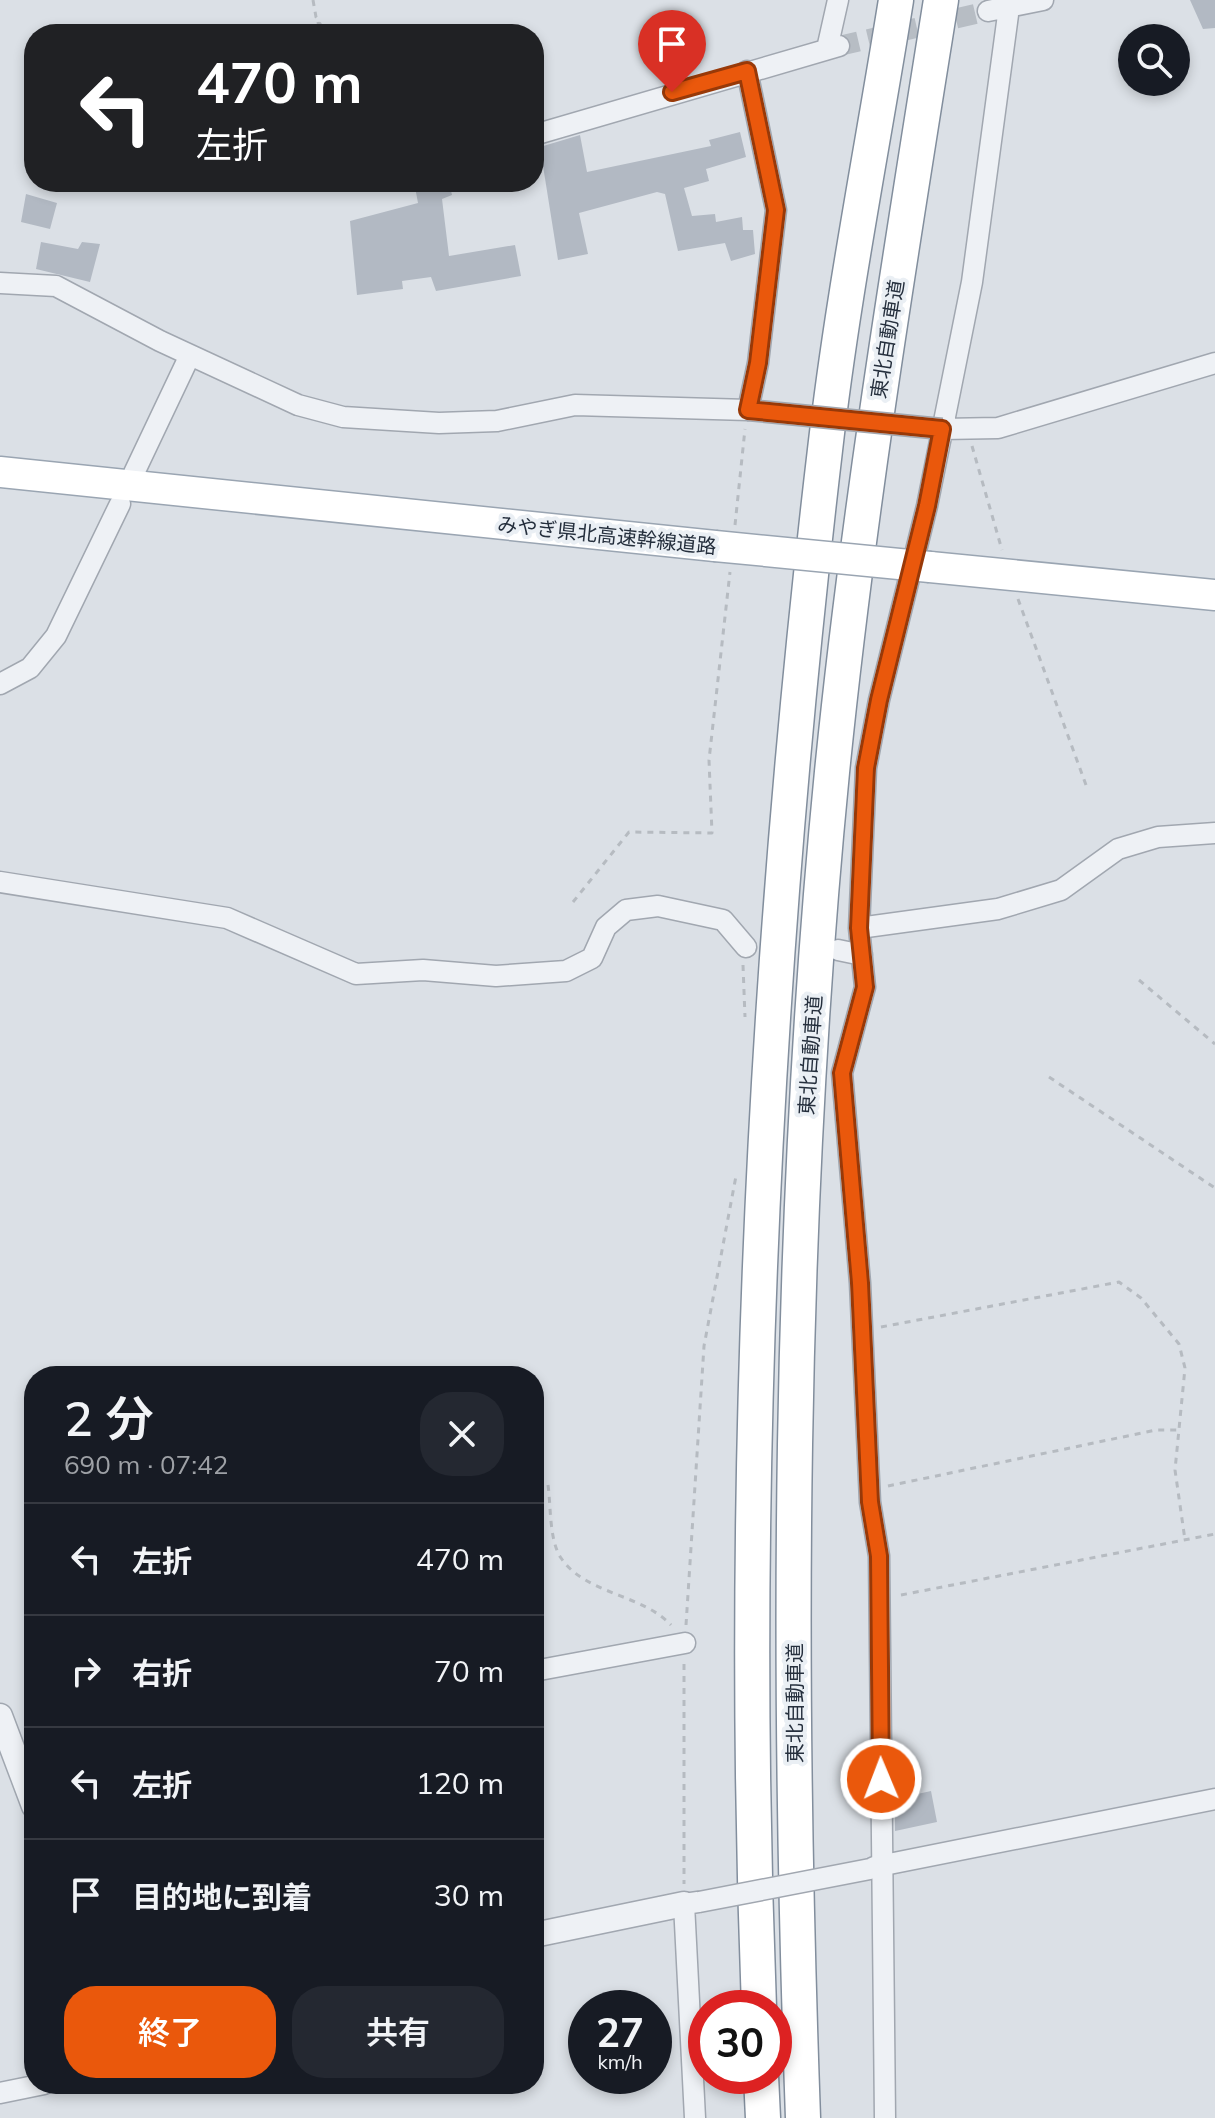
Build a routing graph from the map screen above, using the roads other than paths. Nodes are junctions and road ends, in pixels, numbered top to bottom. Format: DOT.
graph roads {
  1 [pos="838,0"];
  2 [pos="896,0"];
  3 [pos="941,0"];
  4 [pos="1043,0"];
  5 [pos="1010,3"];
  6 [pos="988,11"];
  7 [pos="747,71"];
  8 [pos="544,132"];
  9 [pos="0,283"];
  10 [pos="190,355"];
  11 [pos="1215,363"];
  12 [pos="748,410"];
  13 [pos="942,429"];
  14 [pos="0,472"];
  15 [pos="134,473"];
  16 [pos="120,504"];
  17 [pos="1215,595"];
  18 [pos="0,684"];
  19 [pos="1215,833"];
  20 [pos="0,882"];
  21 [pos="859,928"];
  22 [pos="746,947"];
  23 [pos="838,950"];
  24 [pos="862,955"];
  25 [pos="685,1643"];
  26 [pos="544,1669"];
  27 [pos="0,1716"];
  28 [pos="24,1770"];
  29 [pos="1215,1799"];
  30 [pos="877,1867"];
  31 [pos="692,1903"];
  32 [pos="544,1933"];
  33 [pos="758,1990"];
  34 [pos="24,2088"];
  35 [pos="0,2093"];
  36 [pos="762,2094"];
  37 [pos="695,2118"];
  38 [pos="763,2118"];
  39 [pos="803,2118"];
  40 [pos="885,2118"];
  1 -- 7 [label="street"];
  2 -- 33 [label="highway, 東北自動車道"];
  3 -- 39 [label="highway, 東北自動車道"];
  4 -- 5 [label="street"];
  5 -- 6 [label="street"];
  5 -- 13 [label="street"];
  7 -- 8 [label="street"];
  7 -- 12 [label="street"];
  9 -- 10 [label="street"];
  10 -- 12 [label="street"];
  10 -- 15 [label="street"];
  11 -- 13 [label="street"];
  12 -- 13 [label="street, bridge"];
  13 -- 21 [label="street"];
  14 -- 17 [label="main road, みやぎ県北高速幹線道路, bridge"];
  16 -- 18 [label="street"];
  19 -- 21 [label="street"];
  20 -- 22 [label="street"];
  21 -- 24 [label="street"];
  23 -- 24 [label="street"];
  24 -- 30 [label="street"];
  25 -- 26 [label="street"];
  27 -- 28 [label="street"];
  29 -- 30 [label="street"];
  30 -- 31 [label="street, bridge"];
  30 -- 40 [label="street"];
  31 -- 32 [label="street"];
  31 -- 37 [label="street"];
  34 -- 35 [label="street"];
  36 -- 38 [label="highway"];
}
